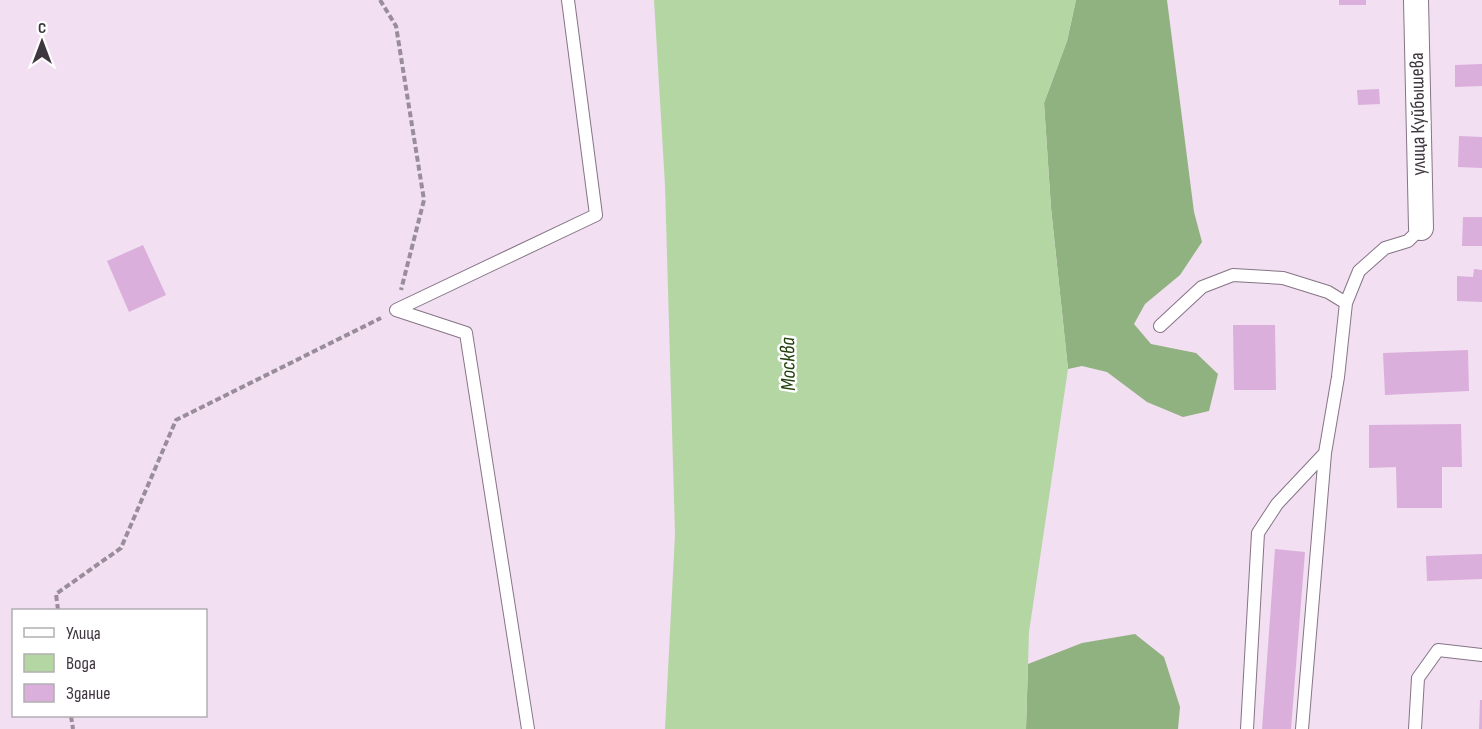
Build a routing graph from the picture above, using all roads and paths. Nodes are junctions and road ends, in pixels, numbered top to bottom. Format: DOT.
graph roads {
  1 [pos="380,0"];
  2 [pos="568,0"];
  3 [pos="1416,0"];
  4 [pos="1421,228"];
  5 [pos="1346,303"];
  6 [pos="396,310"];
  7 [pos="1160,326"];
  8 [pos="1325,453"];
  9 [pos="58,609"];
  10 [pos="1482,655"];
  11 [pos="528,729"];
  12 [pos="1246,729"];
  13 [pos="1302,729"];
  14 [pos="1415,729"];
  1 -- 6 [label="path"];
  2 -- 6 [label="lane"];
  3 -- 4 [label="street, улица Куйбышева"];
  4 -- 5 [label="lane"];
  5 -- 7 [label="lane"];
  5 -- 8 [label="lane"];
  6 -- 9 [label="path"];
  6 -- 11 [label="lane"];
  8 -- 12 [label="lane"];
  8 -- 13 [label="lane"];
  10 -- 14 [label="lane"];
}
